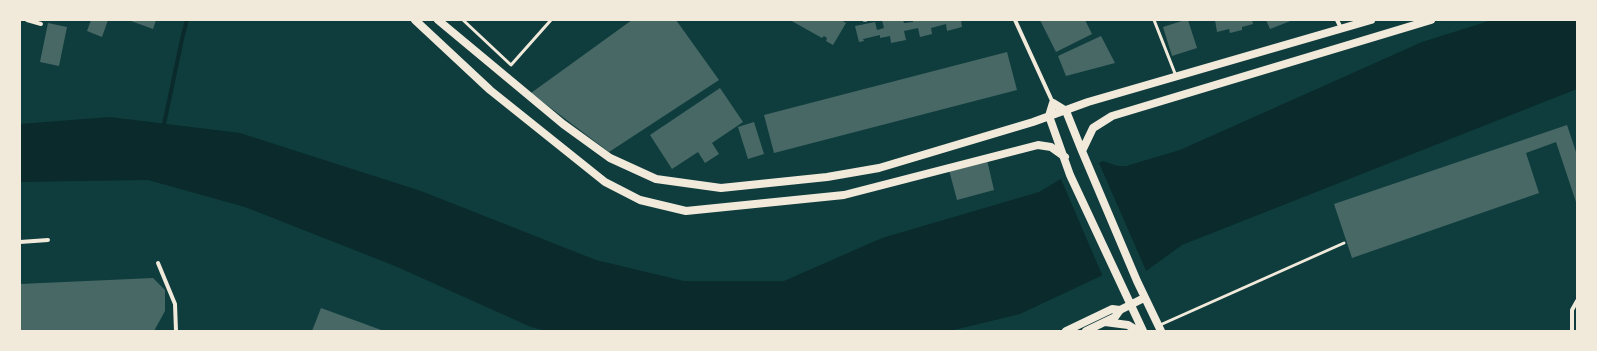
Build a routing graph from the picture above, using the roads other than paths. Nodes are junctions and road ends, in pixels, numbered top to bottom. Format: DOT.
graph roads {
  1 [pos="27,20"];
  2 [pos="415,20"];
  3 [pos="438,20"];
  4 [pos="463,20"];
  5 [pos="551,20"];
  6 [pos="1016,20"];
  7 [pos="1154,20"];
  8 [pos="1337,20"];
  9 [pos="1370,20"];
  10 [pos="1431,20"];
  11 [pos="41,24"];
  12 [pos="1341,28"];
  13 [pos="1176,76"];
  14 [pos="1053,103"];
  15 [pos="1066,111"];
  16 [pos="1049,116"];
  17 [pos="1082,151"];
  18 [pos="1065,157"];
  19 [pos="48,240"];
  20 [pos="20,242"];
  21 [pos="1344,243"];
  22 [pos="158,263"];
  23 [pos="1144,298"];
  24 [pos="1577,301"];
  25 [pos="1131,305"];
  26 [pos="1120,310"];
  27 [pos="1105,322"];
  28 [pos="1160,328"];
  29 [pos="176,331"];
  30 [pos="1066,331"];
  31 [pos="1086,331"];
  32 [pos="1138,331"];
  33 [pos="1143,331"];
  34 [pos="1571,331"];
  1 -- 11 [label="street"];
  2 -- 18 [label="main road"];
  3 -- 16 [label="main road"];
  4 -- 5 [label="lane"];
  6 -- 14 [label="street"];
  7 -- 13 [label="lane"];
  8 -- 12 [label="street"];
  9 -- 12 [label="main road"];
  10 -- 17 [label="main road"];
  12 -- 13 [label="main road"];
  13 -- 15 [label="main road"];
  14 -- 15 [label="main road"];
  14 -- 16 [label="main road"];
  15 -- 16 [label="main road"];
  15 -- 17 [label="main road"];
  16 -- 18 [label="main road"];
  17 -- 23 [label="main road"];
  18 -- 25 [label="main road"];
  19 -- 20 [label="street"];
  21 -- 28 [label="lane"];
  22 -- 29 [label="street"];
  23 -- 25 [label="main road"];
  23 -- 28 [label="main road"];
  24 -- 34 [label="street"];
  25 -- 26 [label="main road"];
  25 -- 33 [label="main road"];
  26 -- 27 [label="main road"];
  26 -- 30 [label="main road"];
  27 -- 31 [label="main road"];
  27 -- 32 [label="main road"];
}
